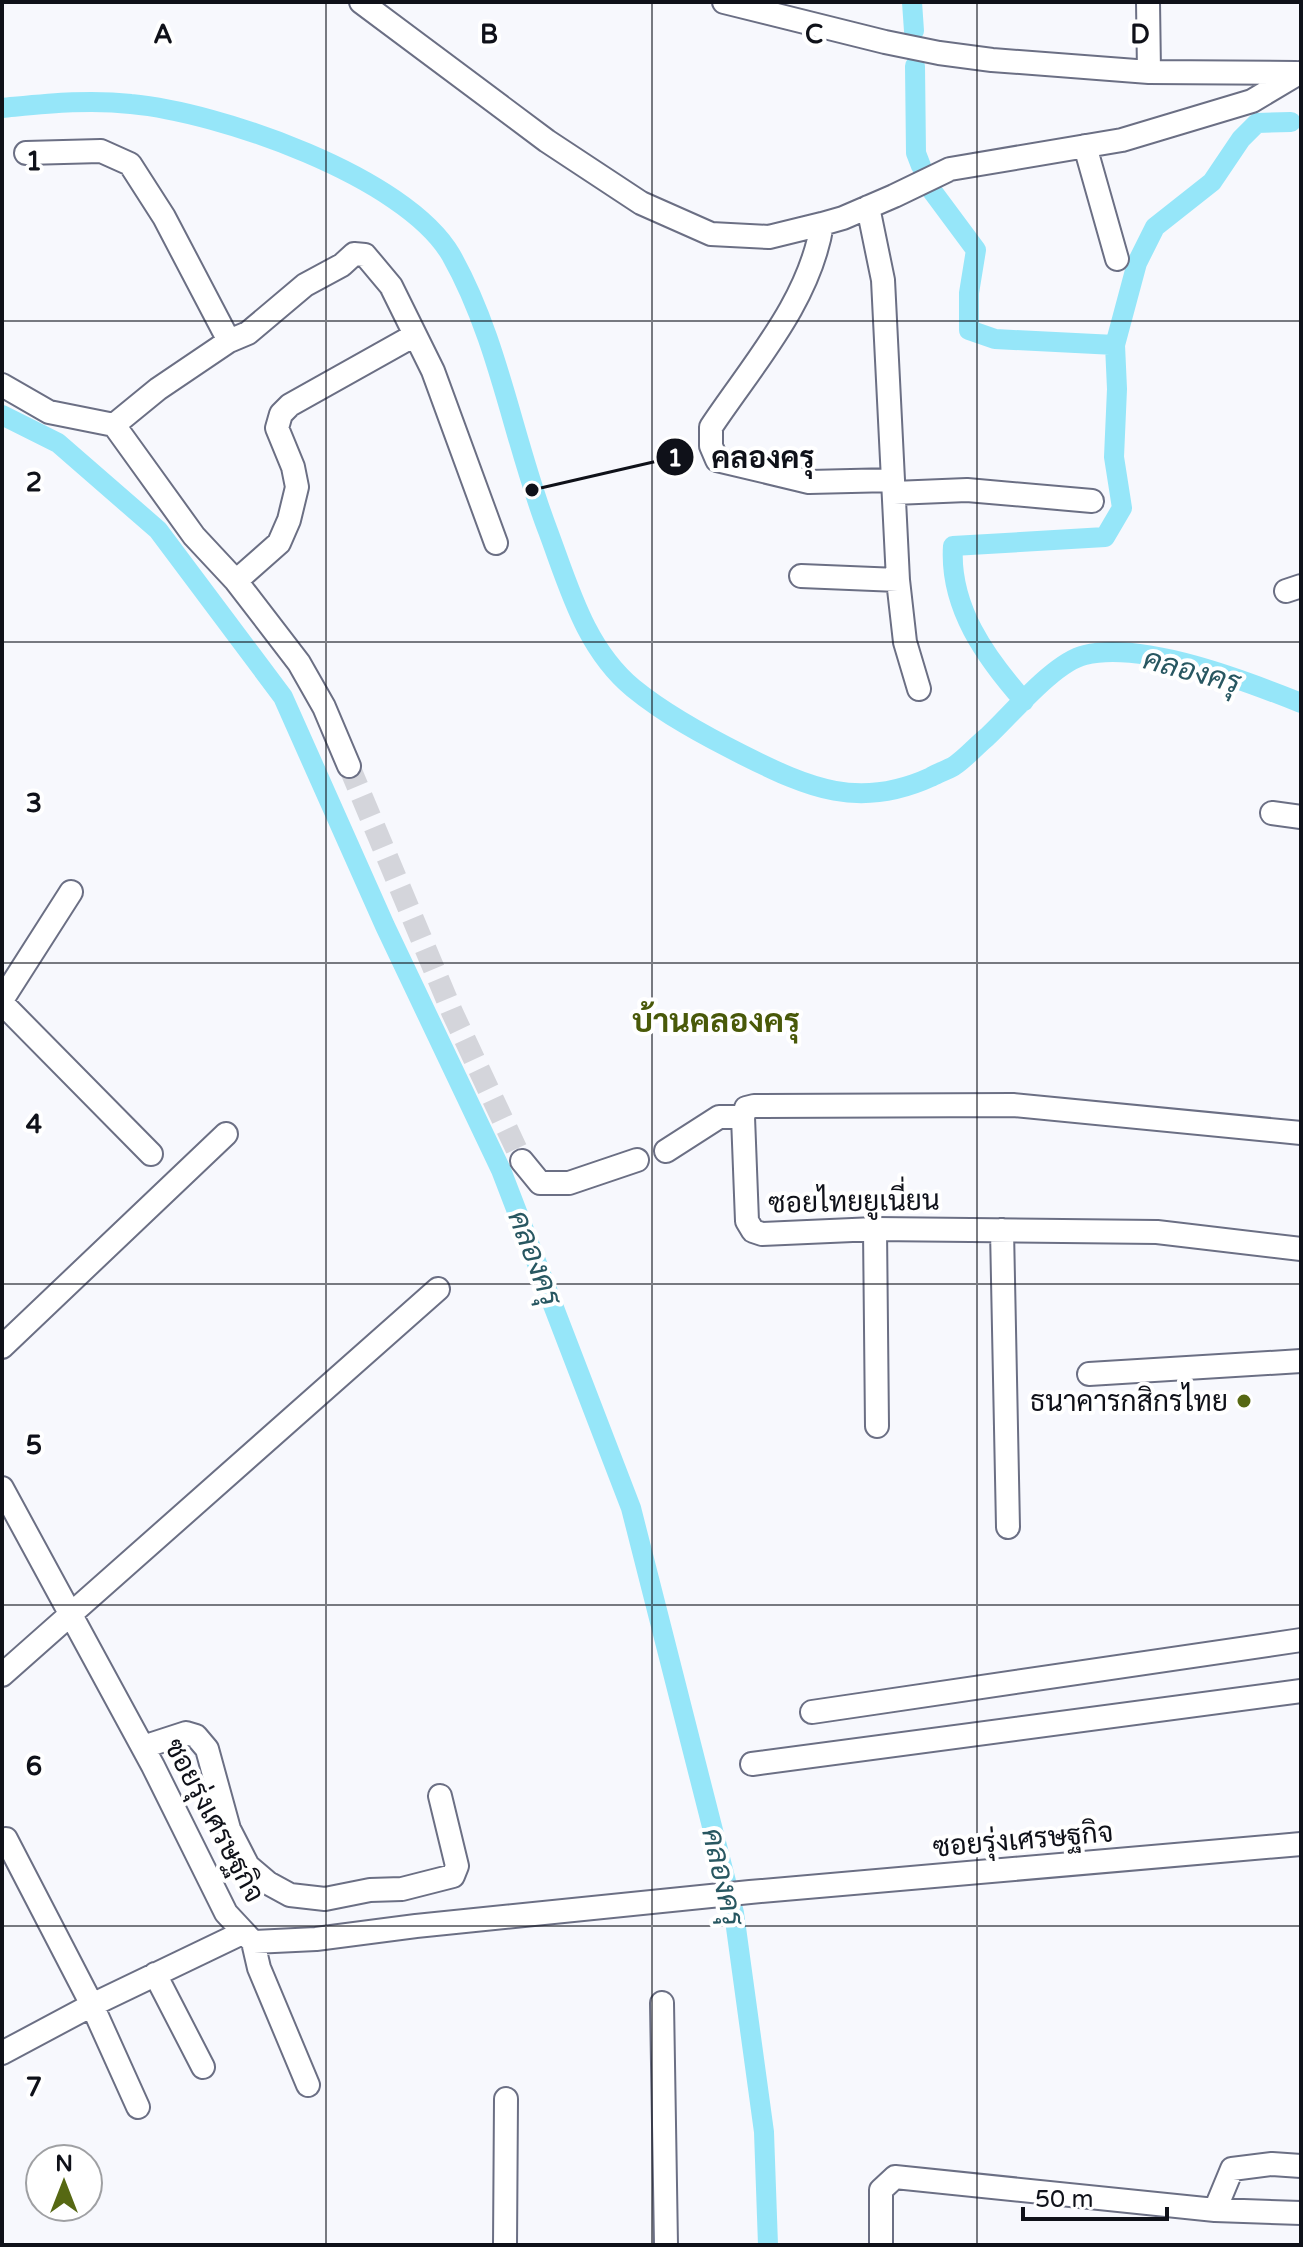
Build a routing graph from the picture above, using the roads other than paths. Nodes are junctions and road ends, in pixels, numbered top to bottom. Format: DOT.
graph roads {
  1 [pos="361,2"];
  2 [pos="724,2"];
  3 [pos="1148,2"];
  4 [pos="780,10"];
  5 [pos="1149,72"];
  6 [pos="1300,73"];
  7 [pos="1085,146"];
  8 [pos="26,153"];
  9 [pos="868,207"];
  10 [pos="822,224"];
  11 [pos="1117,259"];
  12 [pos="415,335"];
  13 [pos="229,341"];
  14 [pos="2,385"];
  15 [pos="114,425"];
  16 [pos="893,486"];
  17 [pos="1092,501"];
  18 [pos="496,543"];
  19 [pos="801,576"];
  20 [pos="898,580"];
  21 [pos="236,581"];
  22 [pos="919,689"];
  23 [pos="349,766"];
  24 [pos="1272,813"];
  25 [pos="1301,817"];
  26 [pos="71,892"];
  27 [pos="2,1002"];
  28 [pos="743,1117"];
  29 [pos="1301,1133"];
  30 [pos="226,1134"];
  31 [pos="666,1151"];
  32 [pos="151,1154"];
  33 [pos="637,1160"];
  34 [pos="522,1161"];
  35 [pos="875,1229"];
  36 [pos="1002,1230"];
  37 [pos="1301,1249"];
  38 [pos="438,1289"];
  39 [pos="2,1347"];
  40 [pos="1301,1361"];
  41 [pos="1089,1374"];
  42 [pos="877,1426"];
  43 [pos="2,1488"];
  44 [pos="1008,1527"];
  45 [pos="70,1616"];
  46 [pos="1301,1640"];
  47 [pos="2,1675"];
  48 [pos="1301,1691"];
  49 [pos="812,1712"];
  50 [pos="143,1747"];
  51 [pos="752,1764"];
  52 [pos="440,1796"];
  53 [pos="6,1839"];
  54 [pos="1301,1844"];
  55 [pos="247,1937"];
  56 [pos="155,1974"];
  57 [pos="662,2003"];
  58 [pos="92,2005"];
  59 [pos="2,2053"];
  60 [pos="203,2067"];
  61 [pos="308,2085"];
  62 [pos="506,2099"];
  63 [pos="138,2107"];
  64 [pos="1301,2166"];
  65 [pos="1215,2210"];
  66 [pos="1301,2213"];
  67 [pos="505,2245"];
  68 [pos="666,2245"];
  69 [pos="881,2245"];
  1 -- 10 [label="street"];
  2 -- 4 [label="street"];
  3 -- 5 [label="street"];
  4 -- 5 [label="street"];
  5 -- 6 [label="street"];
  6 -- 7 [label="street"];
  7 -- 9 [label="street"];
  7 -- 11 [label="street"];
  8 -- 13 [label="street"];
  9 -- 10 [label="street"];
  9 -- 16 [label="street"];
  10 -- 16 [label="street"];
  12 -- 13 [label="street"];
  12 -- 18 [label="street"];
  12 -- 21 [label="street"];
  13 -- 15 [label="street"];
  14 -- 15 [label="street"];
  15 -- 21 [label="street"];
  16 -- 17 [label="street"];
  16 -- 20 [label="street"];
  19 -- 20 [label="street"];
  20 -- 22 [label="street"];
  21 -- 23 [label="street"];
  24 -- 25 [label="street"];
  26 -- 27 [label="street"];
  27 -- 32 [label="street"];
  28 -- 29 [label="street"];
  28 -- 31 [label="street"];
  28 -- 35 [label="street, ซอยไทยยูเนี่ยน"];
  30 -- 39 [label="street"];
  33 -- 34 [label="street"];
  35 -- 36 [label="street, ซอยไทยยูเนี่ยน"];
  35 -- 42 [label="street"];
  36 -- 37 [label="street, ซอยไทยยูเนี่ยน"];
  36 -- 44 [label="street"];
  38 -- 45 [label="street"];
  40 -- 41 [label="street"];
  43 -- 45 [label="street, ซอยรุ่งเศรษฐกิจ"];
  45 -- 47 [label="street"];
  45 -- 50 [label="street, ซอยรุ่งเศรษฐกิจ"];
  46 -- 49 [label="street"];
  48 -- 51 [label="street"];
  50 -- 52 [label="street"];
  50 -- 55 [label="street, ซอยรุ่งเศรษฐกิจ"];
  53 -- 58 [label="street"];
  54 -- 55 [label="street, ซอยรุ่งเศรษฐกิจ"];
  55 -- 56 [label="street"];
  55 -- 61 [label="street"];
  56 -- 58 [label="street"];
  56 -- 60 [label="street"];
  57 -- 68 [label="street"];
  58 -- 59 [label="street"];
  58 -- 63 [label="street"];
  62 -- 67 [label="street"];
  64 -- 65 [label="street"];
  65 -- 66 [label="street"];
  65 -- 69 [label="street"];
}
